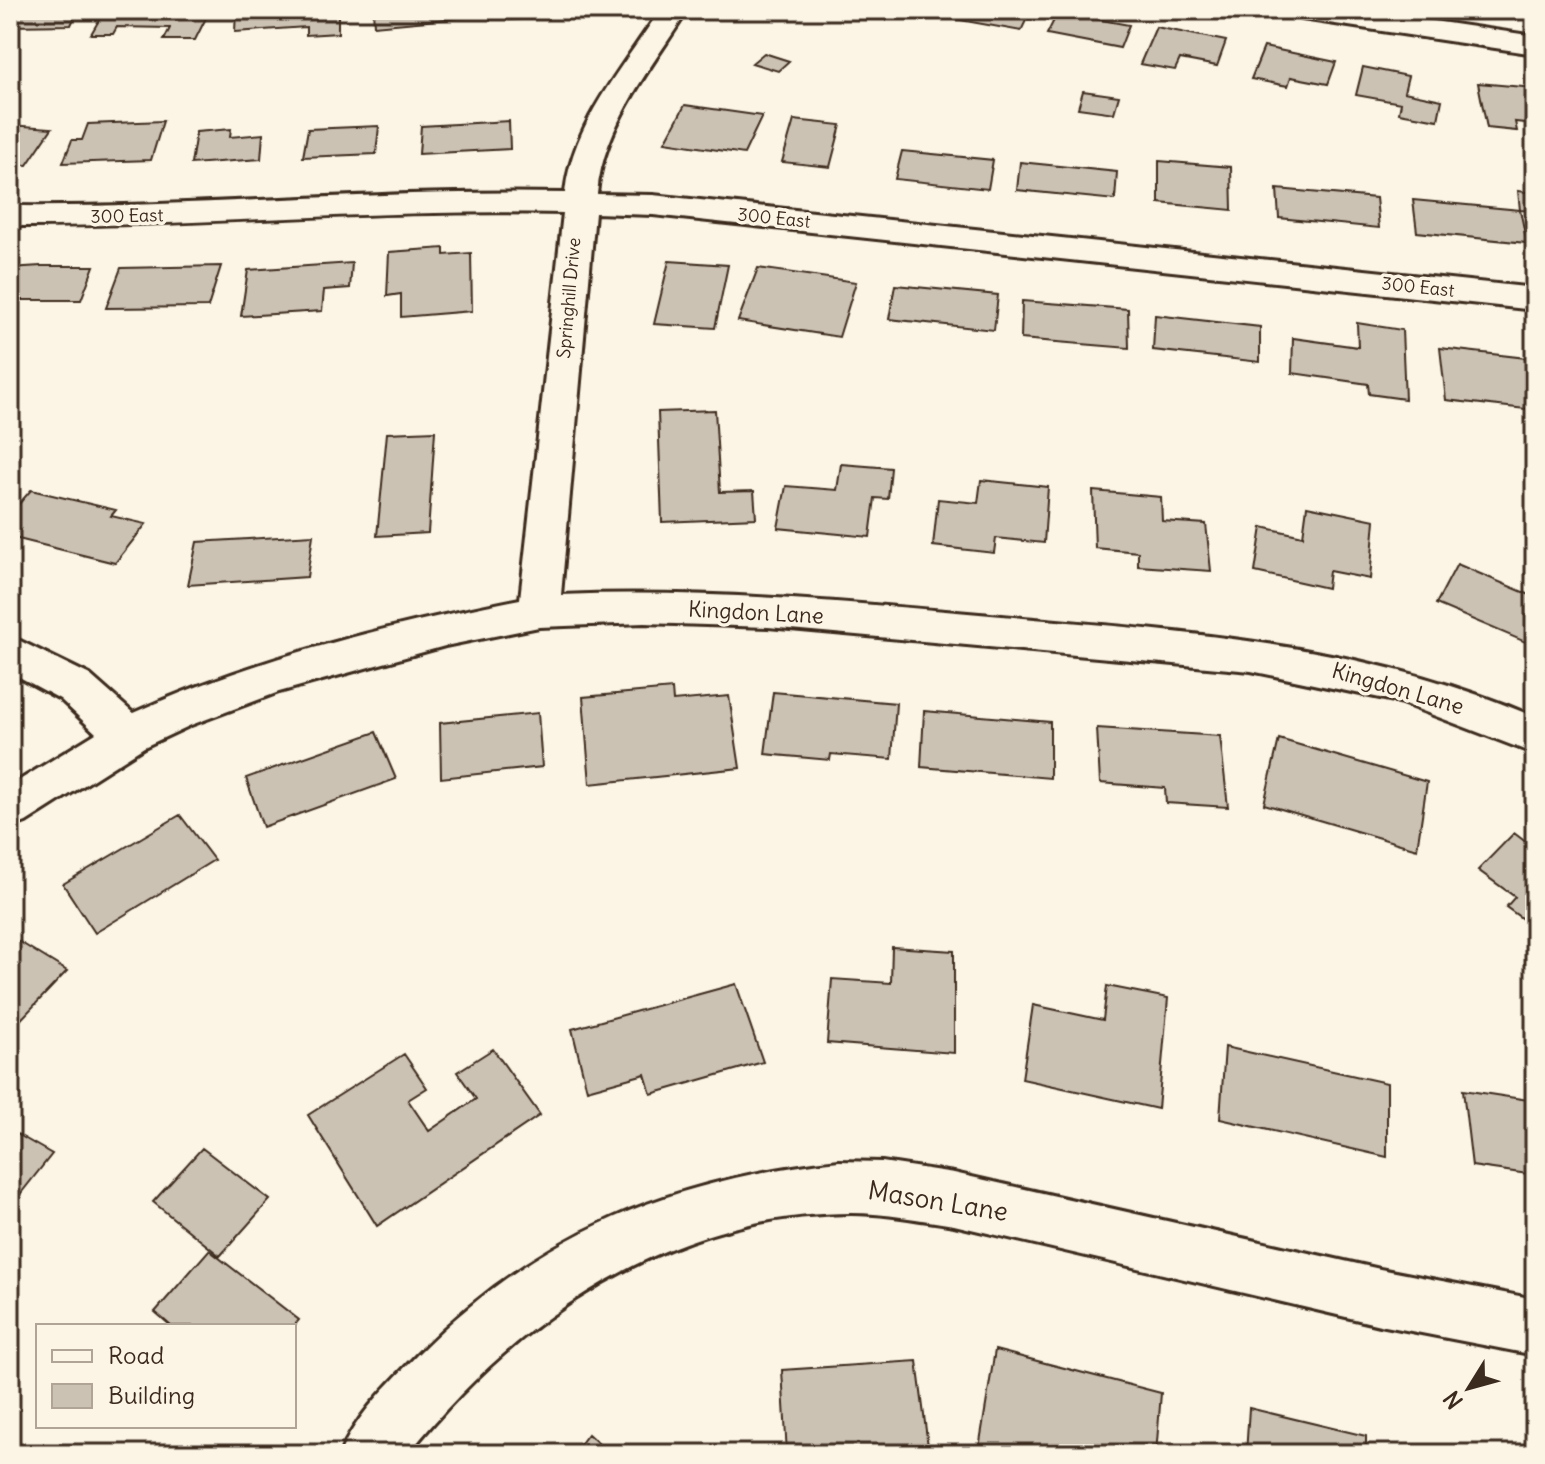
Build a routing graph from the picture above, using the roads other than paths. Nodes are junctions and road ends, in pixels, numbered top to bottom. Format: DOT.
graph roads {
  1 [pos="674,10"];
  2 [pos="1302,10"];
  3 [pos="1535,45"];
  4 [pos="578,203"];
  5 [pos="10,216"];
  6 [pos="1535,299"];
  7 [pos="539,611"];
  8 [pos="10,652"];
  9 [pos="128,735"];
  10 [pos="1535,736"];
  11 [pos="10,809"];
  12 [pos="1535,1327"];
  13 [pos="370,1454"];
  1 -- 4 [label="street, Springhill Drive"];
  2 -- 3 [label="street"];
  4 -- 5 [label="street, 300 East"];
  4 -- 6 [label="street, 300 East"];
  4 -- 7 [label="street, Springhill Drive"];
  7 -- 9 [label="street, Kingdon Lane"];
  7 -- 10 [label="street, Kingdon Lane"];
  8 -- 9 [label="street"];
  9 -- 11 [label="street, Kingdon Lane"];
  12 -- 13 [label="street, Mason Lane"];
}
